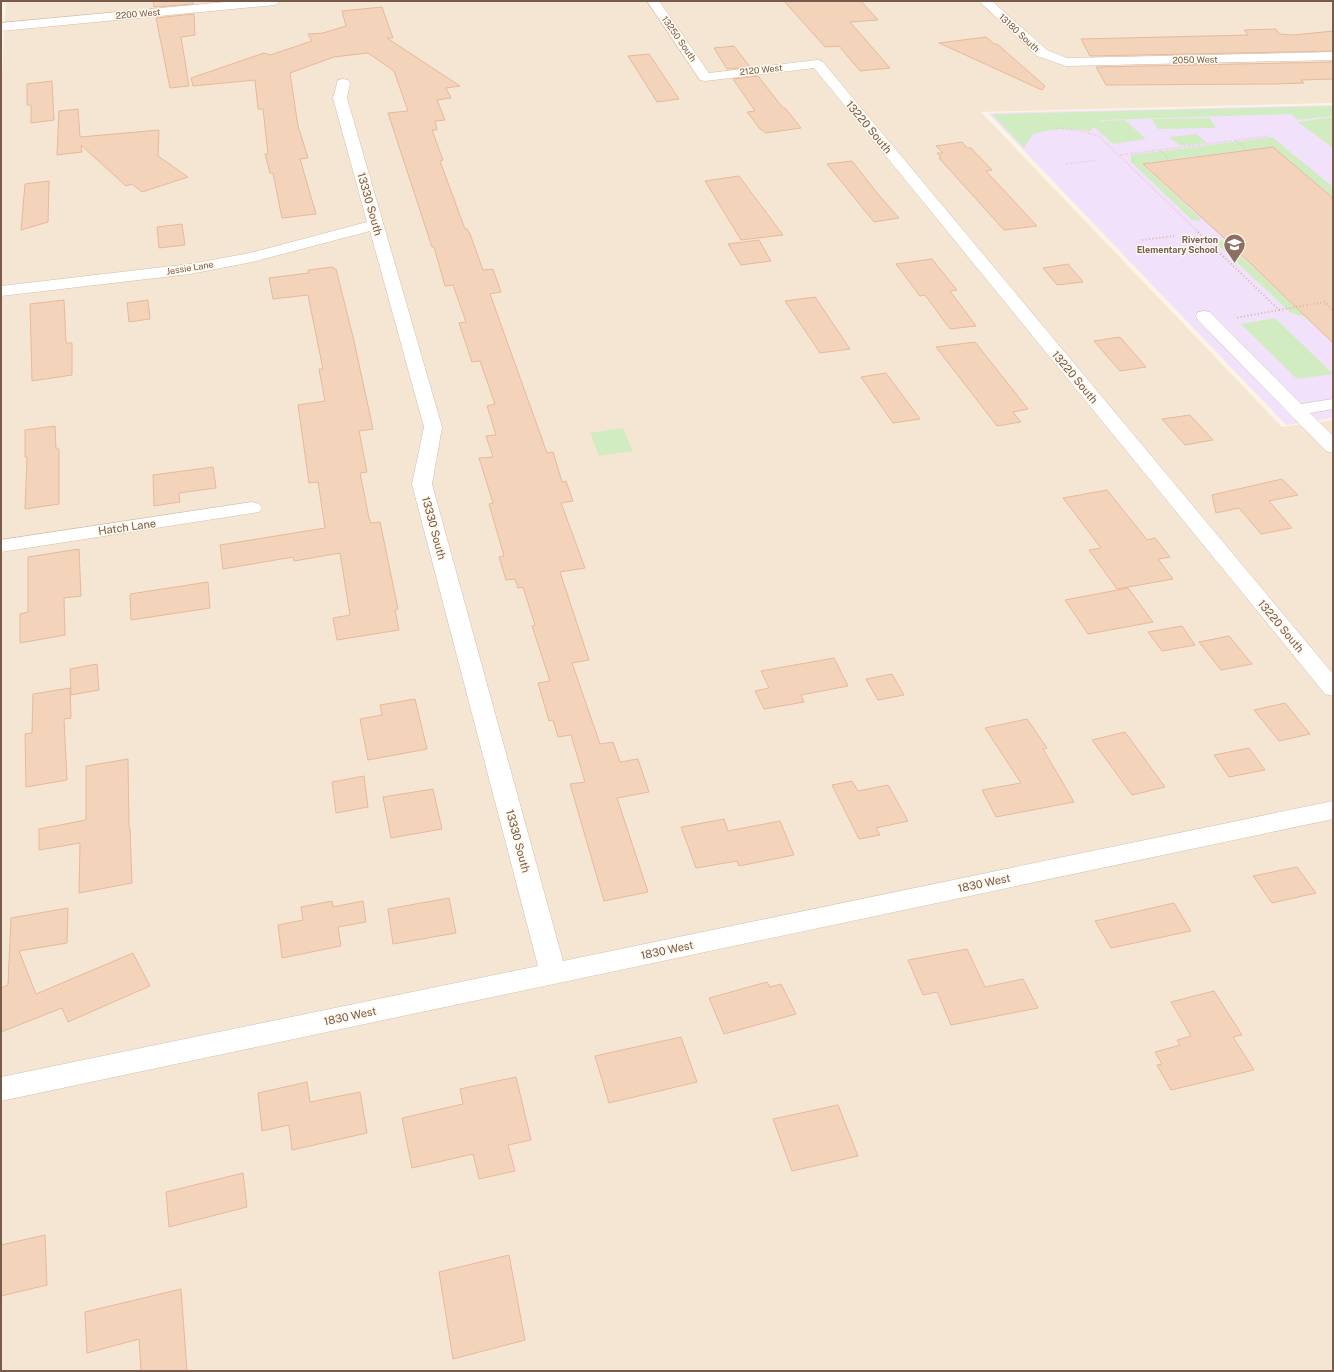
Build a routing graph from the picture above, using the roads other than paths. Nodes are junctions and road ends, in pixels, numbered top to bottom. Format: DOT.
graph roads {
  1 [pos="274,1"];
  2 [pos="653,1"];
  3 [pos="985,1"];
  4 [pos="1,27"];
  5 [pos="1333,56"];
  6 [pos="1057,60"];
  7 [pos="817,64"];
  8 [pos="705,77"];
  9 [pos="343,83"];
  10 [pos="376,225"];
  11 [pos="1,291"];
  12 [pos="1204,316"];
  13 [pos="1333,404"];
  14 [pos="1296,410"];
  15 [pos="1333,447"];
  16 [pos="252,508"];
  17 [pos="1,546"];
  18 [pos="1333,689"];
  19 [pos="1331,814"];
  20 [pos="553,973"];
  21 [pos="1,1089"];
  1 -- 4 [label="street, 2200 West"];
  2 -- 8 [label="street, 13250 South"];
  3 -- 6 [label="street, 13180 South"];
  5 -- 6 [label="street, 2050 West"];
  7 -- 8 [label="street, 2120 West"];
  7 -- 18 [label="street, 13220 South"];
  9 -- 10 [label="street, 13330 South"];
  10 -- 11 [label="street, Jessie Lane"];
  10 -- 20 [label="street, 13330 South"];
  12 -- 14 [label="street"];
  13 -- 14 [label="street"];
  14 -- 15 [label="street"];
  16 -- 17 [label="street, Hatch Lane"];
  19 -- 20 [label="street, 1830 West"];
  20 -- 21 [label="street, 1830 West"];
}
